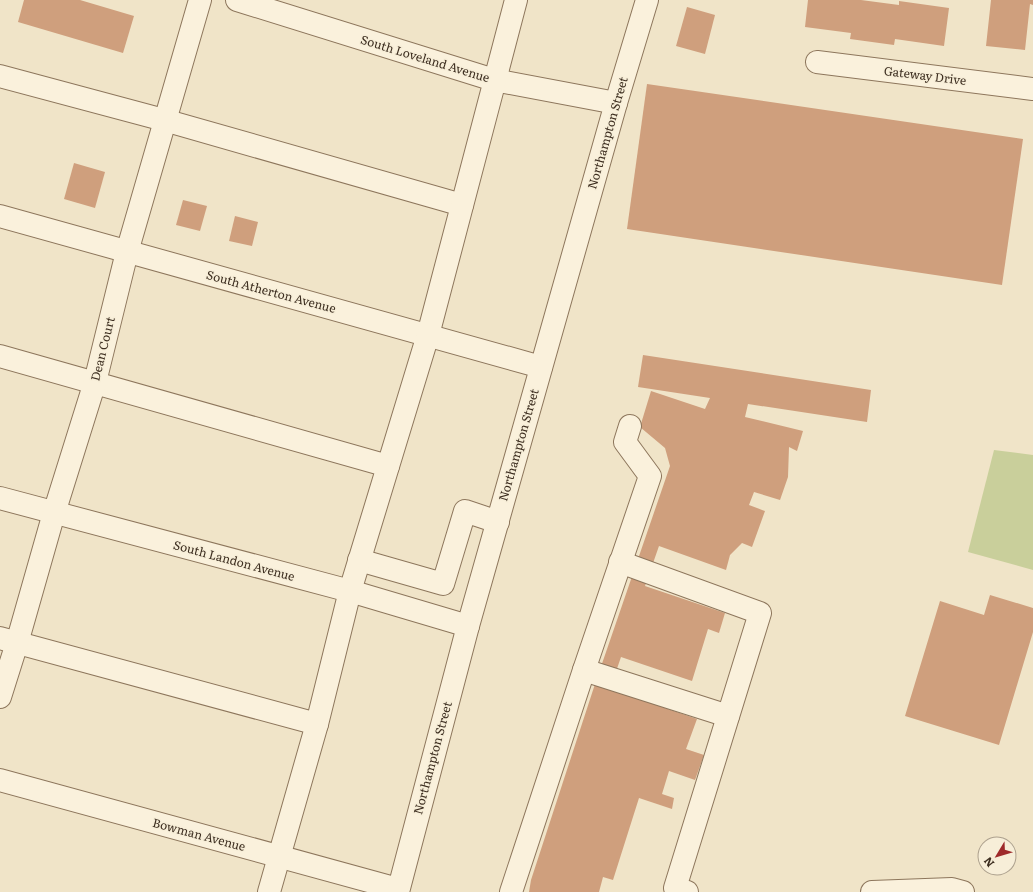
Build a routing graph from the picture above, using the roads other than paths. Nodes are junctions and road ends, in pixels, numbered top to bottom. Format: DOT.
graph roads {
  1 [pos="200,0"];
  2 [pos="237,0"];
  3 [pos="516,0"];
  4 [pos="647,0"];
  5 [pos="817,62"];
  6 [pos="0,76"];
  7 [pos="494,80"];
  8 [pos="1033,89"];
  9 [pos="616,103"];
  10 [pos="164,120"];
  11 [pos="462,205"];
  12 [pos="0,216"];
  13 [pos="127,252"];
  14 [pos="428,336"];
  15 [pos="0,356"];
  16 [pos="541,367"];
  17 [pos="95,382"];
  18 [pos="630,426"];
  19 [pos="388,466"];
  20 [pos="0,498"];
  21 [pos="54,513"];
  22 [pos="498,522"];
  23 [pos="359,560"];
  24 [pos="620,562"];
  25 [pos="350,591"];
  26 [pos="468,626"];
  27 [pos="9,640"];
  28 [pos="584,670"];
  29 [pos="0,697"];
  30 [pos="728,716"];
  31 [pos="317,724"];
  32 [pos="0,780"];
  33 [pos="280,857"];
  34 [pos="398,891"];
  35 [pos="269,892"];
  36 [pos="511,892"];
  37 [pos="687,892"];
  38 [pos="872,892"];
  39 [pos="963,892"];
  1 -- 10 [label="street, Dean Court"];
  2 -- 7 [label="street, South Loveland Avenue"];
  3 -- 7 [label="street"];
  4 -- 9 [label="street, Northampton Street"];
  5 -- 8 [label="street, Gateway Drive"];
  6 -- 10 [label="street"];
  7 -- 9 [label="street, South Loveland Avenue"];
  7 -- 11 [label="street"];
  9 -- 16 [label="street, Northampton Street"];
  10 -- 11 [label="street"];
  10 -- 13 [label="street, Dean Court"];
  11 -- 14 [label="street"];
  12 -- 13 [label="street, South Atherton Avenue"];
  13 -- 14 [label="street, South Atherton Avenue"];
  13 -- 17 [label="street, Dean Court"];
  14 -- 16 [label="street, South Atherton Avenue"];
  14 -- 19 [label="street"];
  15 -- 17 [label="street"];
  16 -- 22 [label="street, Northampton Street"];
  17 -- 19 [label="street"];
  17 -- 21 [label="street, Dean Court"];
  18 -- 24 [label="street"];
  19 -- 23 [label="street"];
  20 -- 21 [label="street, South Landon Avenue"];
  21 -- 25 [label="street, South Landon Avenue"];
  21 -- 27 [label="street, Dean Court"];
  22 -- 23 [label="street"];
  22 -- 26 [label="street, Northampton Street"];
  23 -- 25 [label="street"];
  24 -- 28 [label="street"];
  24 -- 30 [label="street"];
  25 -- 26 [label="street, South Landon Avenue"];
  25 -- 31 [label="street"];
  26 -- 34 [label="street, Northampton Street"];
  27 -- 29 [label="street, Dean Court"];
  27 -- 31 [label="street"];
  28 -- 30 [label="street"];
  28 -- 36 [label="street"];
  30 -- 37 [label="street"];
  31 -- 33 [label="street"];
  32 -- 33 [label="street, Bowman Avenue"];
  33 -- 34 [label="street, Bowman Avenue"];
  33 -- 35 [label="street"];
  38 -- 39 [label="street"];
}
